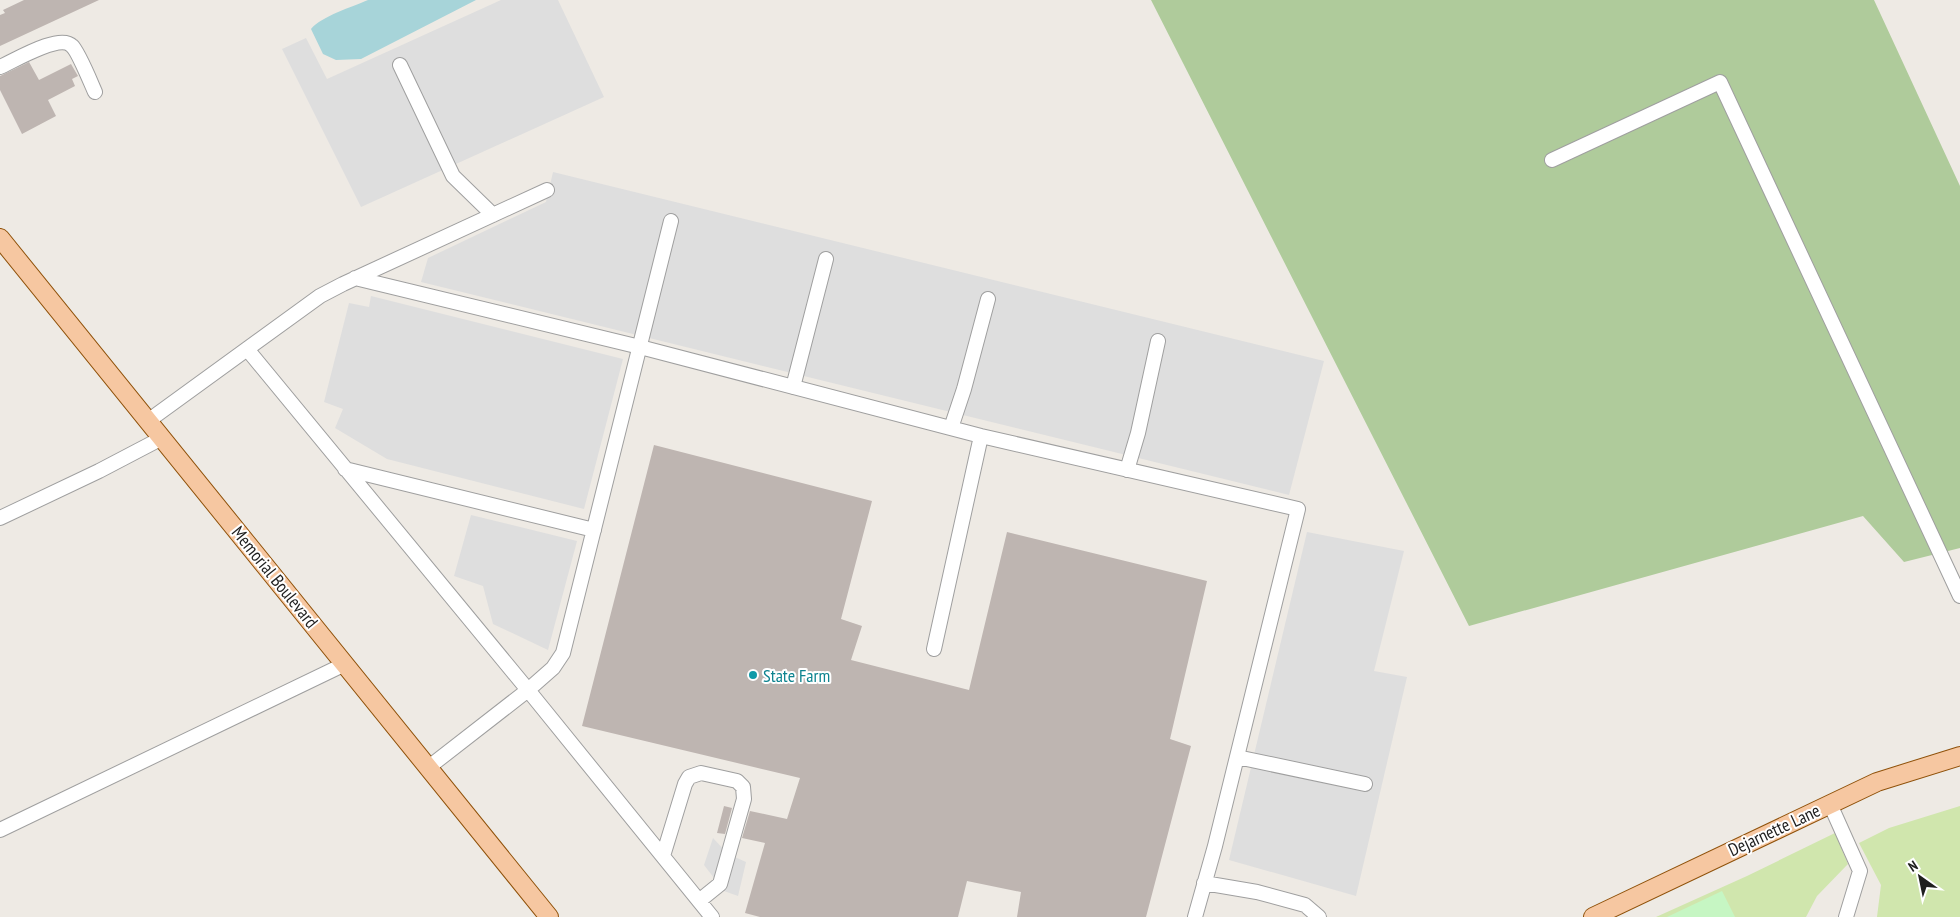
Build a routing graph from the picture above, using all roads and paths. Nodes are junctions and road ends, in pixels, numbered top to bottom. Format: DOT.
graph roads {
  1 [pos="400,65"];
  2 [pos="0,67"];
  3 [pos="95,92"];
  4 [pos="1552,160"];
  5 [pos="547,190"];
  6 [pos="493,215"];
  7 [pos="671,221"];
  8 [pos="0,238"];
  9 [pos="826,259"];
  10 [pos="355,278"];
  11 [pos="988,299"];
  12 [pos="1158,341"];
  13 [pos="640,346"];
  14 [pos="247,349"];
  15 [pos="793,387"];
  16 [pos="148,421"];
  17 [pos="951,428"];
  18 [pos="981,436"];
  19 [pos="162,438"];
  20 [pos="345,469"];
  21 [pos="1128,470"];
  22 [pos="0,518"];
  23 [pos="594,530"];
  24 [pos="1960,596"];
  25 [pos="934,649"];
  26 [pos="345,664"];
  27 [pos="528,690"];
  28 [pos="1237,756"];
  29 [pos="1960,756"];
  30 [pos="429,767"];
  31 [pos="1365,784"];
  32 [pos="1830,804"];
  33 [pos="0,830"];
  34 [pos="663,856"];
  35 [pos="1204,883"];
  36 [pos="700,901"];
  37 [pos="549,917"];
  38 [pos="712,917"];
  39 [pos="1195,917"];
  40 [pos="1318,917"];
  41 [pos="1593,917"];
  42 [pos="1846,917"];
  1 -- 6 [label="street"];
  2 -- 3 [label="street"];
  4 -- 24 [label="street"];
  5 -- 6 [label="street"];
  6 -- 10 [label="street"];
  7 -- 13 [label="street"];
  8 -- 16 [label="main road, Memorial Boulevard"];
  9 -- 15 [label="street"];
  10 -- 13 [label="street"];
  10 -- 14 [label="street"];
  11 -- 17 [label="street"];
  12 -- 21 [label="street"];
  13 -- 15 [label="street"];
  13 -- 23 [label="street"];
  14 -- 16 [label="street"];
  14 -- 20 [label="street"];
  15 -- 17 [label="street"];
  16 -- 19 [label="main road, Memorial Boulevard"];
  17 -- 18 [label="street"];
  18 -- 21 [label="street"];
  18 -- 25 [label="street"];
  19 -- 22 [label="street"];
  19 -- 26 [label="main road, Memorial Boulevard"];
  20 -- 23 [label="street"];
  20 -- 27 [label="street"];
  21 -- 28 [label="street"];
  23 -- 27 [label="street"];
  26 -- 30 [label="main road, Memorial Boulevard"];
  26 -- 33 [label="street"];
  27 -- 30 [label="street"];
  27 -- 34 [label="street"];
  28 -- 31 [label="street"];
  28 -- 35 [label="street"];
  29 -- 32 [label="main road, Dejarnette Lane"];
  30 -- 37 [label="main road, Memorial Boulevard"];
  32 -- 41 [label="main road, Dejarnette Lane"];
  32 -- 42 [label="street"];
  34 -- 36 [label="street"];
  34 -- 36 [label="street"];
  35 -- 39 [label="street"];
  35 -- 40 [label="street"];
  36 -- 38 [label="street"];
}
